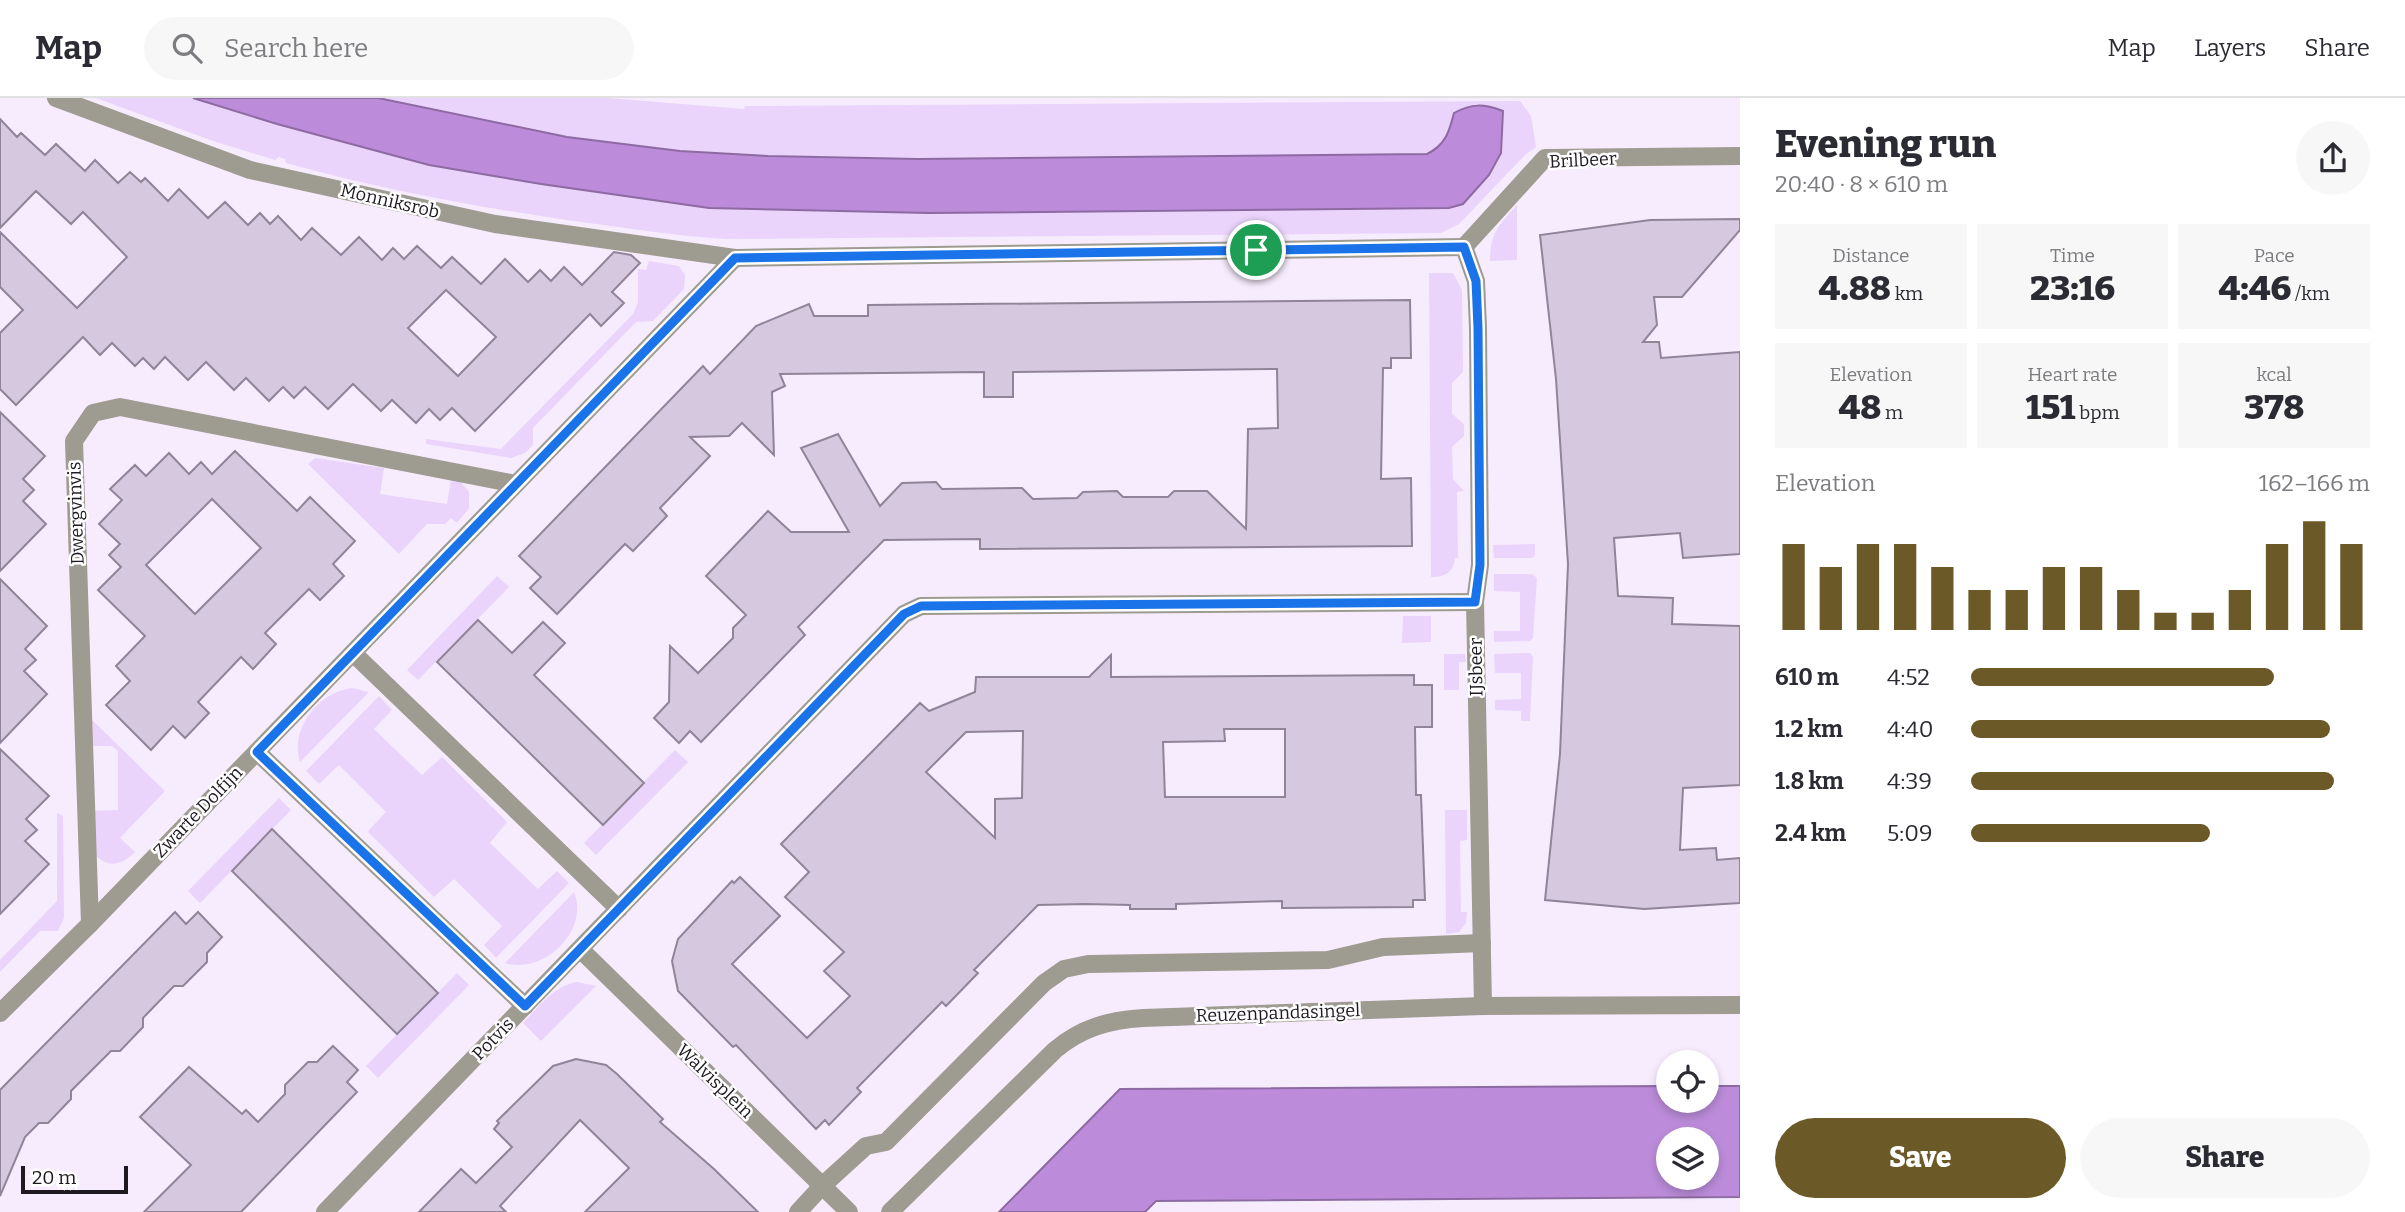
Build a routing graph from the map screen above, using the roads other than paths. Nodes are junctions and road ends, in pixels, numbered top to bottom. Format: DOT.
graph roads {
  1 [pos="56,98"];
  2 [pos="1740,156"];
  3 [pos="1464,247"];
  4 [pos="735,258"];
  5 [pos="516,484"];
  6 [pos="1475,602"];
  7 [pos="353,653"];
  8 [pos="257,752"];
  9 [pos="619,909"];
  10 [pos="90,924"];
  11 [pos="1482,943"];
  12 [pos="580,949"];
  13 [pos="525,1006"];
  14 [pos="1483,1006"];
  15 [pos="1740,1006"];
  16 [pos="0,1013"];
  17 [pos="822,1186"];
  18 [pos="326,1212"];
  19 [pos="798,1212"];
  20 [pos="849,1212"];
  21 [pos="890,1212"];
  1 -- 4 [label="street, Monniksrob"];
  2 -- 3 [label="street, Brilbeer"];
  3 -- 4 [label="street"];
  3 -- 6 [label="street, IJsbeer"];
  4 -- 5 [label="street, Zwarte Dolfijn"];
  5 -- 7 [label="street, Zwarte Dolfijn"];
  5 -- 10 [label="street, Dwergvinvis"];
  6 -- 9 [label="street, Potvis"];
  6 -- 11 [label="street, IJsbeer"];
  7 -- 8 [label="street, Zwarte Dolfijn"];
  7 -- 9 [label="street"];
  8 -- 10 [label="street, Zwarte Dolfijn"];
  8 -- 13 [label="street"];
  9 -- 12 [label="street, Potvis"];
  10 -- 16 [label="street, Zwarte Dolfijn"];
  11 -- 14 [label="street, IJsbeer"];
  11 -- 17 [label="street"];
  12 -- 13 [label="street, Potvis"];
  12 -- 17 [label="street, Walvisplein"];
  13 -- 18 [label="street, Potvis"];
  14 -- 15 [label="street, Reuzenpandasingel"];
  14 -- 21 [label="street, Reuzenpandasingel"];
  17 -- 19 [label="street"];
  17 -- 20 [label="street, Walvisplein"];
}
